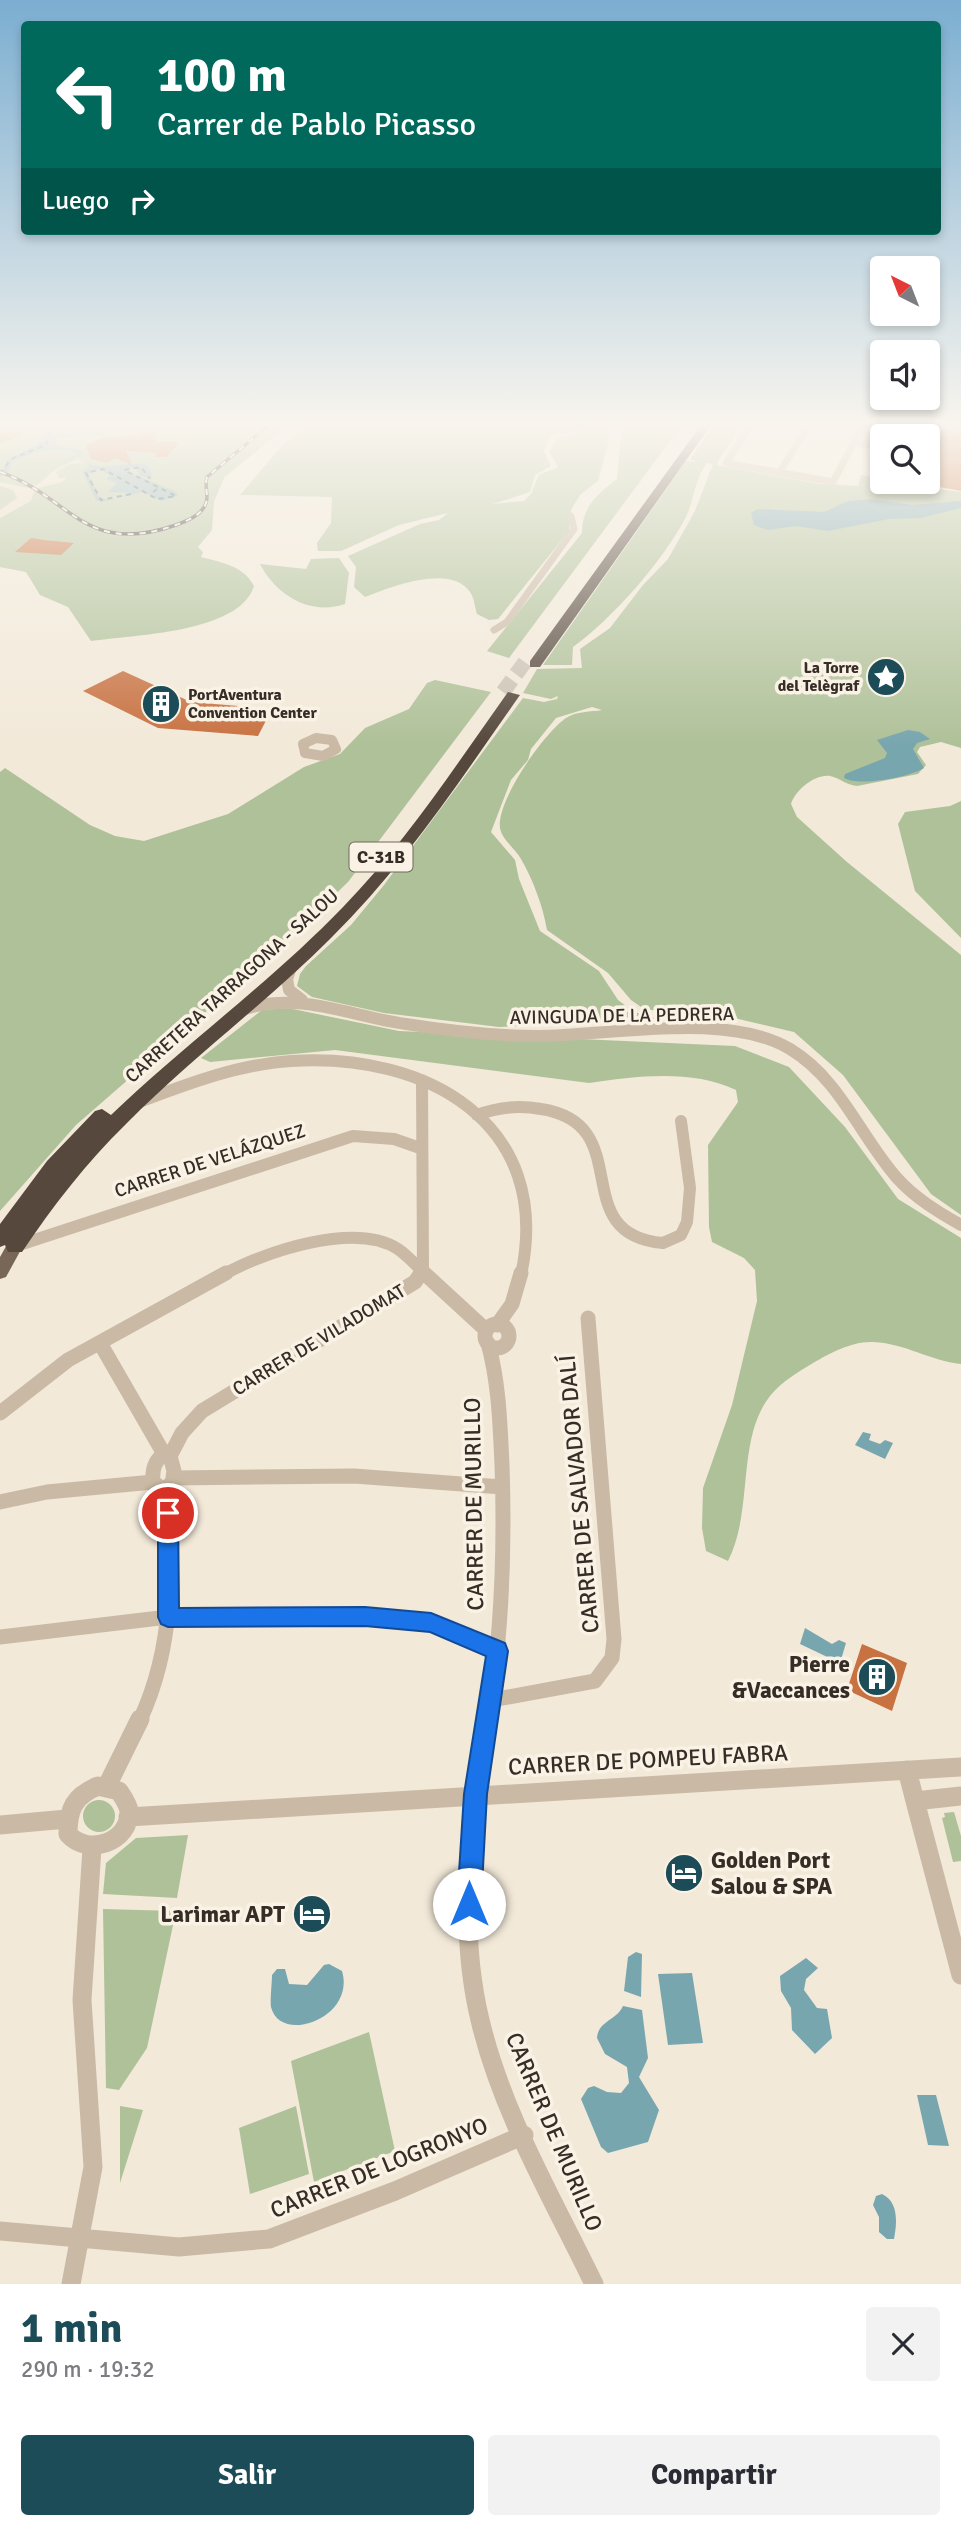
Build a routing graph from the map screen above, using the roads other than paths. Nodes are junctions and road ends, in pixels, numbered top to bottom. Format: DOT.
graph roads {
  1 [pos="572,532"];
  2 [pos="622,532"];
  3 [pos="627,532"];
  4 [pos="494,630"];
  5 [pos="291,966"];
  6 [pos="329,1010"];
  7 [pos="238,1013"];
  8 [pos="172,1069"];
  9 [pos="422,1080"];
  10 [pos="194,1081"];
  11 [pos="132,1104"];
  12 [pos="477,1115"];
  13 [pos="681,1121"];
  14 [pos="420,1148"];
  15 [pos="54,1166"];
  16 [pos="0,1224"];
  17 [pos="961,1226"];
  18 [pos="8,1242"];
  19 [pos="423,1269"];
  20 [pos="0,1272"];
  21 [pos="587,1318"];
  22 [pos="496,1335"];
  23 [pos="100,1343"];
  24 [pos="0,1413"];
  25 [pos="167,1455"];
  26 [pos="163,1483"];
  27 [pos="502,1487"];
  28 [pos="0,1503"];
  29 [pos="168,1617"];
  30 [pos="0,1637"];
  31 [pos="498,1651"];
  32 [pos="492,1700"];
  33 [pos="961,1767"];
  34 [pos="907,1770"];
  35 [pos="107,1786"];
  36 [pos="476,1794"];
  37 [pos="961,1796"];
  38 [pos="915,1801"];
  39 [pos="128,1817"];
  40 [pos="67,1819"];
  41 [pos="0,1825"];
  42 [pos="92,1848"];
  43 [pos="961,1975"];
  44 [pos="524,2135"];
  45 [pos="0,2231"];
  46 [pos="81,2238"];
  47 [pos="71,2284"];
  48 [pos="594,2284"];
  1 -- 4 [label="street"];
  2 -- 3 [label="highway"];
  5 -- 6 [label="street, AVINGUDA DE LA PEDRERA"];
  5 -- 7 [label="highway, CARRETERA TARRAGONA - SALOU / C-31B"];
  5 -- 15 [label="highway, CARRETERA TARRAGONA - SALOU / C-31B"];
  6 -- 7 [label="street, AVINGUDA DE LA PEDRERA"];
  6 -- 17 [label="street, AVINGUDA DE LA PEDRERA"];
  7 -- 8 [label="highway, CARRETERA TARRAGONA - SALOU / C-31B"];
  8 -- 10 [label="street"];
  8 -- 11 [label="highway, CARRETERA TARRAGONA - SALOU / C-31B"];
  9 -- 10 [label="street, CARRER DE MURILLO"];
  9 -- 12 [label="street, CARRER DE MURILLO"];
  9 -- 14 [label="street, CARRER DE VILADOMAT"];
  10 -- 11 [label="street, CARRER DE MURILLO"];
  11 -- 18 [label="highway, CARRETERA TARRAGONA - SALOU / C-31B"];
  12 -- 13 [label="street"];
  12 -- 22 [label="street, CARRER DE MURILLO"];
  14 -- 18 [label="street, CARRER DE VELÁZQUEZ"];
  14 -- 19 [label="street, CARRER DE VILADOMAT"];
  15 -- 16 [label="highway"];
  15 -- 18 [label="highway, CARRETERA TARRAGONA - SALOU / C-31B"];
  18 -- 20 [label="main road, CARRETERA TARRAGONA - SALOU / C-31B"];
  19 -- 22 [label="street"];
  19 -- 23 [label="street"];
  19 -- 25 [label="street, CARRER DE VILADOMAT"];
  21 -- 32 [label="street, CARRER DE SALVADOR DALÍ"];
  22 -- 27 [label="street, CARRER DE MURILLO"];
  23 -- 24 [label="street"];
  23 -- 25 [label="street"];
  25 -- 26 [label="street"];
  26 -- 27 [label="street"];
  26 -- 28 [label="street"];
  26 -- 29 [label="street"];
  27 -- 31 [label="street, CARRER DE MURILLO"];
  29 -- 30 [label="street"];
  29 -- 31 [label="street"];
  29 -- 35 [label="street"];
  31 -- 32 [label="street, CARRER DE MURILLO"];
  32 -- 36 [label="street, CARRER DE MURILLO"];
  33 -- 34 [label="street, CARRER DE POMPEU FABRA"];
  34 -- 36 [label="street, CARRER DE POMPEU FABRA"];
  34 -- 38 [label="street"];
  35 -- 39 [label="street"];
  35 -- 40 [label="street"];
  36 -- 39 [label="street, CARRER DE POMPEU FABRA"];
  36 -- 44 [label="street, CARRER DE MURILLO"];
  37 -- 38 [label="street"];
  38 -- 43 [label="street"];
  39 -- 42 [label="street"];
  40 -- 41 [label="street"];
  40 -- 42 [label="street"];
  42 -- 46 [label="street"];
  44 -- 46 [label="street, CARRER DE LOGRONYO"];
  44 -- 48 [label="street, CARRER DE MURILLO"];
  45 -- 46 [label="street, CARRER DE LOGRONYO"];
  46 -- 47 [label="street"];
}
